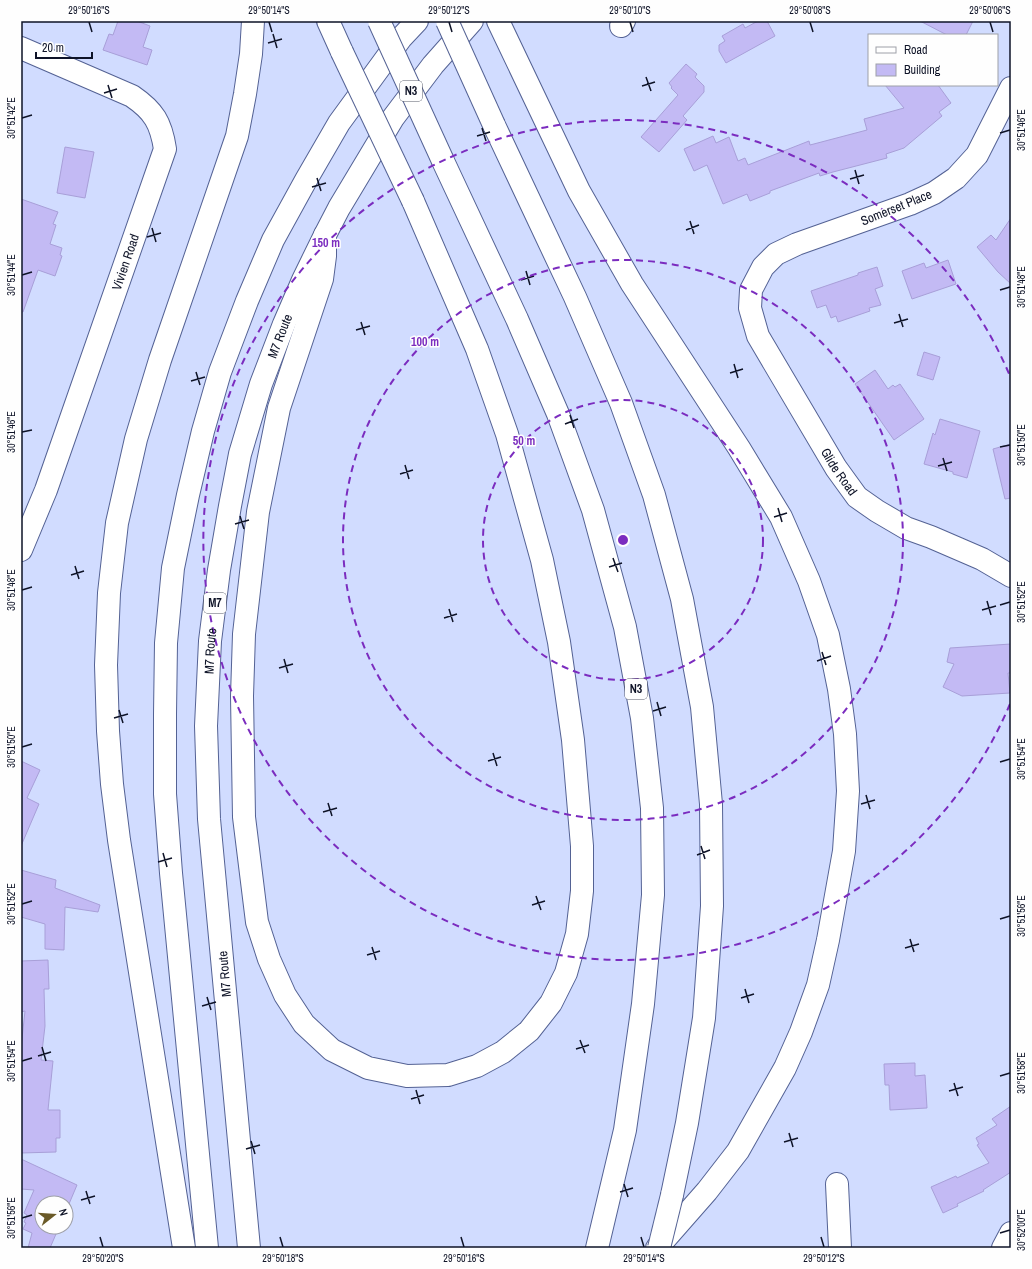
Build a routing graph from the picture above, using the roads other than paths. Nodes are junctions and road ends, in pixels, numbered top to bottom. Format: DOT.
graph roads {
  1 [pos="253,21"];
  2 [pos="328,21"];
  3 [pos="379,21"];
  4 [pos="417,21"];
  5 [pos="446,21"];
  6 [pos="472,21"];
  7 [pos="498,21"];
  8 [pos="21,48"];
  9 [pos="1011,88"];
  10 [pos="325,235"];
  11 [pos="752,290"];
  12 [pos="21,550"];
  13 [pos="1011,576"];
  14 [pos="837,1184"];
  15 [pos="1011,1233"];
  16 [pos="184,1248"];
  17 [pos="207,1248"];
  18 [pos="249,1248"];
  19 [pos="597,1248"];
  20 [pos="658,1248"];
  21 [pos="840,1248"];
  22 [pos="1003,1248"];
  1 -- 16 [label="main road"];
  2 -- 10 [label="main road, bridge"];
  3 -- 19 [label="main road, N3, bridge"];
  4 -- 17 [label="main road"];
  5 -- 20 [label="main road, bridge"];
  6 -- 10 [label="main road, M7 Route / M7"];
  7 -- 20 [label="main road"];
  8 -- 12 [label="main road, Vivien Road"];
  9 -- 11 [label="main road, Somerset Place"];
  10 -- 18 [label="main road, M7 Route / M7"];
  11 -- 13 [label="main road, Glide Road"];
  14 -- 21 [label="main road"];
  15 -- 22 [label="main road"];
}
